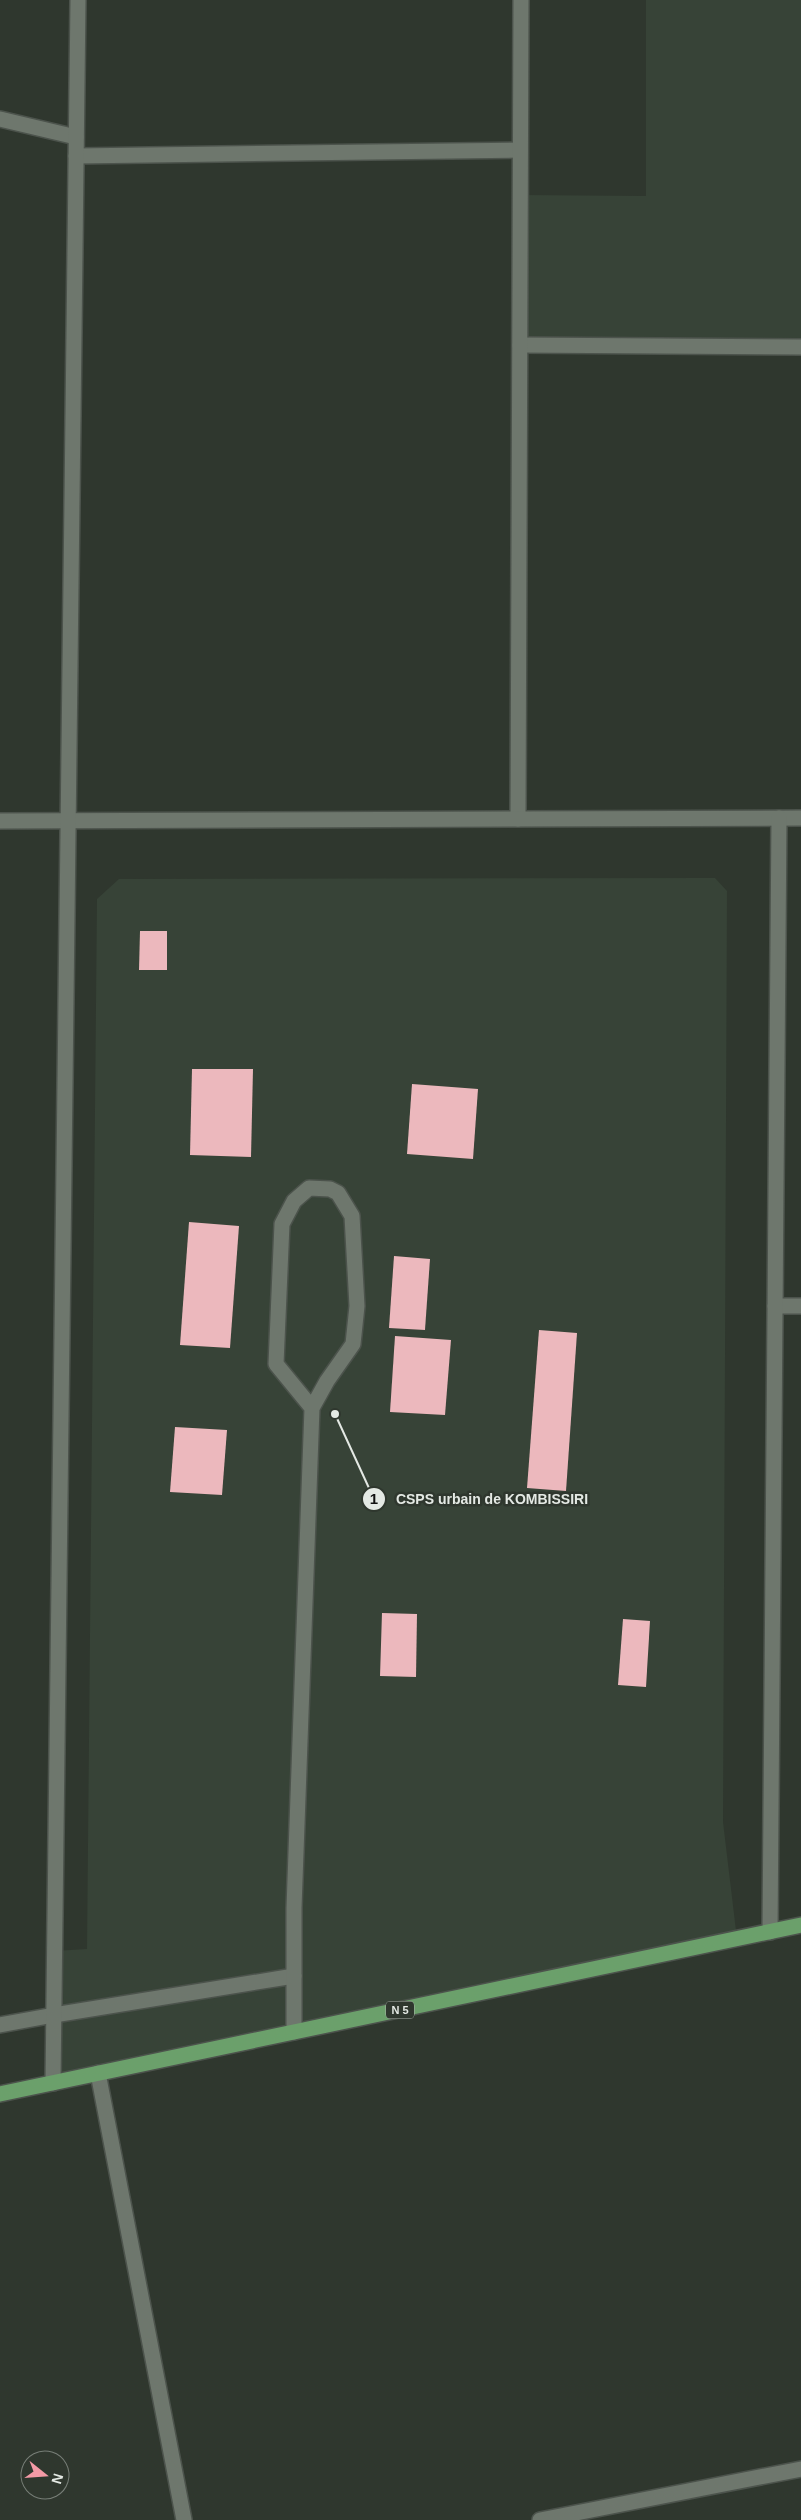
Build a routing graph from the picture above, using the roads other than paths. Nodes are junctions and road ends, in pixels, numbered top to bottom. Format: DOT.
graph roads {
  1 [pos="78,0"];
  2 [pos="521,0"];
  3 [pos="0,119"];
  4 [pos="76,137"];
  5 [pos="520,150"];
  6 [pos="76,156"];
  7 [pos="520,345"];
  8 [pos="801,348"];
  9 [pos="779,818"];
  10 [pos="801,818"];
  11 [pos="518,819"];
  12 [pos="0,821"];
  13 [pos="68,821"];
  14 [pos="775,1306"];
  15 [pos="801,1306"];
  16 [pos="312,1408"];
  17 [pos="801,1925"];
  18 [pos="770,1932"];
  19 [pos="294,1976"];
  20 [pos="54,2015"];
  21 [pos="0,2025"];
  22 [pos="294,2032"];
  23 [pos="98,2073"];
  24 [pos="53,2083"];
  25 [pos="0,2094"];
  26 [pos="801,2469"];
  27 [pos="184,2520"];
  28 [pos="540,2520"];
  1 -- 4 [label="street"];
  2 -- 5 [label="street"];
  3 -- 4 [label="street"];
  4 -- 6 [label="street"];
  5 -- 6 [label="street"];
  5 -- 7 [label="street"];
  6 -- 13 [label="street"];
  7 -- 8 [label="street"];
  7 -- 11 [label="street"];
  9 -- 10 [label="street"];
  9 -- 11 [label="street"];
  9 -- 14 [label="street"];
  11 -- 13 [label="street"];
  12 -- 13 [label="street"];
  13 -- 20 [label="street"];
  14 -- 15 [label="street"];
  14 -- 18 [label="street"];
  16 -- 16 [label="street"];
  16 -- 19 [label="street"];
  17 -- 18 [label="highway, N 5"];
  18 -- 22 [label="highway, N 5"];
  19 -- 20 [label="street"];
  19 -- 22 [label="street"];
  20 -- 21 [label="street"];
  20 -- 24 [label="street"];
  22 -- 23 [label="highway, N 5"];
  23 -- 24 [label="highway, N 5"];
  23 -- 27 [label="street"];
  24 -- 25 [label="highway, N 5"];
  26 -- 28 [label="street"];
}
